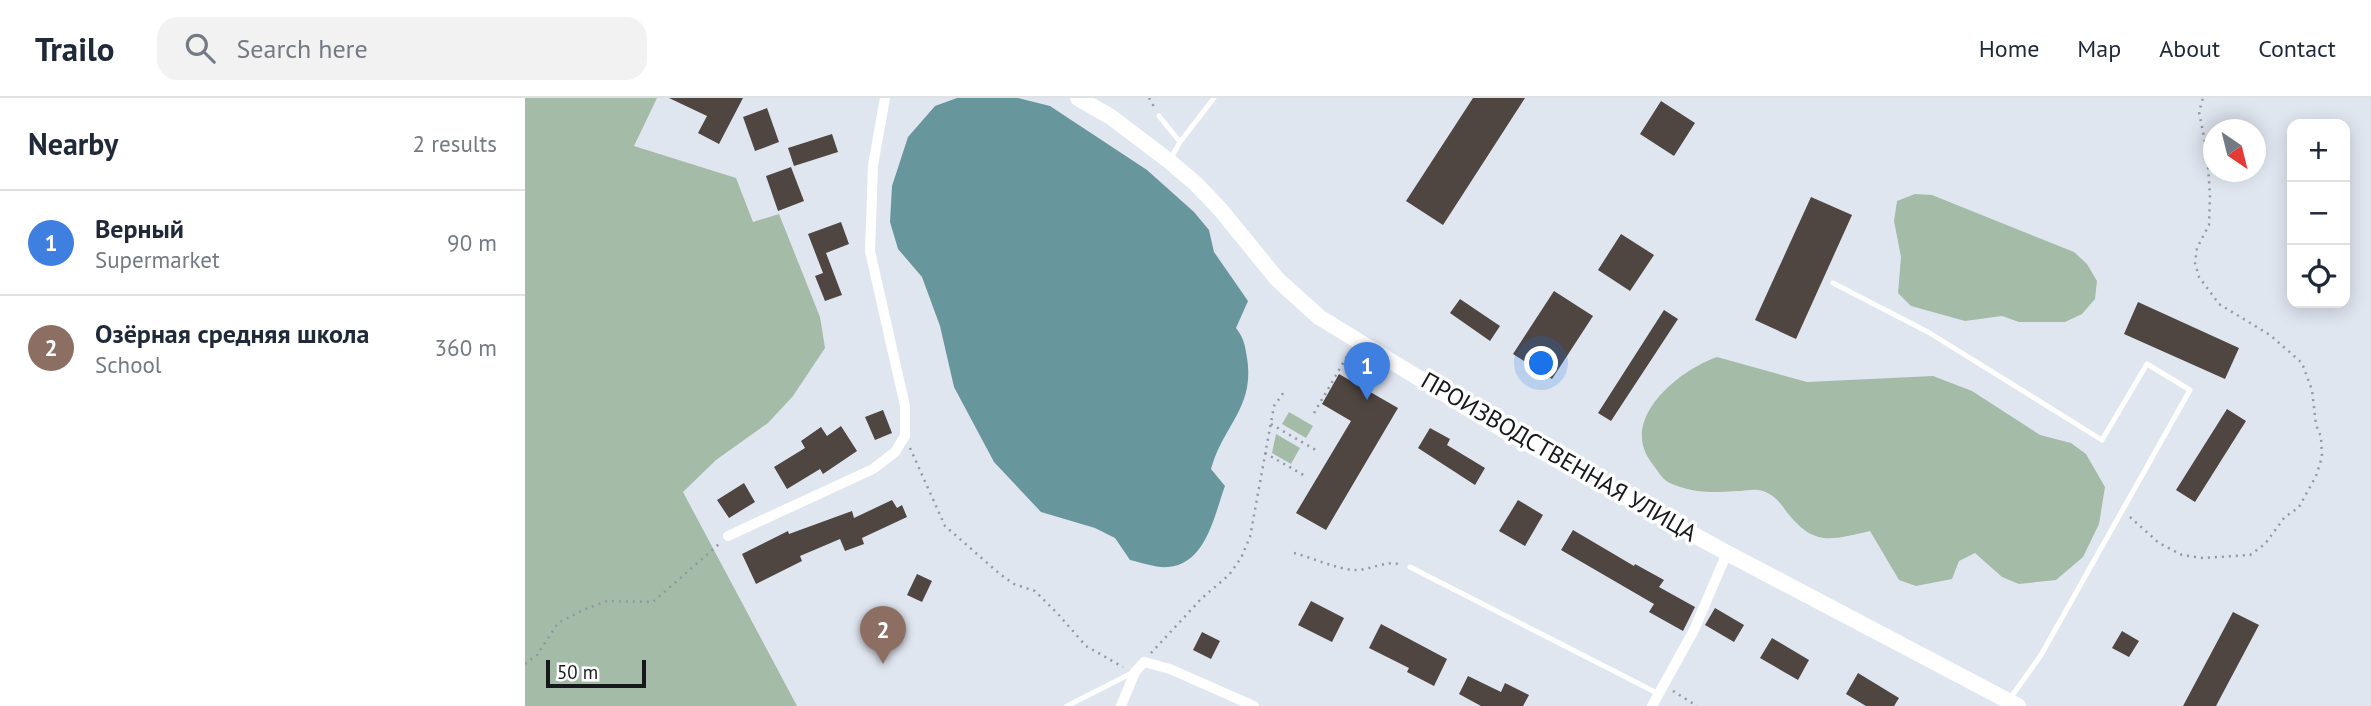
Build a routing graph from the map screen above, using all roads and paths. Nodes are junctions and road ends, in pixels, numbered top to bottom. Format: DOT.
graph roads {
  1 [pos="885,98"];
  2 [pos="1078,98"];
  3 [pos="1149,98"];
  4 [pos="1214,98"];
  5 [pos="2203,98"];
  6 [pos="1159,116"];
  7 [pos="1180,142"];
  8 [pos="1170,161"];
  9 [pos="1833,283"];
  10 [pos="1356,341"];
  11 [pos="1284,392"];
  12 [pos="1314,413"];
  13 [pos="1271,424"];
  14 [pos="905,436"];
  15 [pos="1319,452"];
  16 [pos="1265,453"];
  17 [pos="1304,476"];
  18 [pos="2123,511"];
  19 [pos="728,536"];
  20 [pos="1294,553"];
  21 [pos="1727,553"];
  22 [pos="1410,567"];
  23 [pos="1151,653"];
  24 [pos="525,664"];
  25 [pos="1135,672"];
  26 [pos="1662,690"];
  27 [pos="2013,703"];
  28 [pos="1067,706"];
  29 [pos="1121,706"];
  30 [pos="1254,706"];
  31 [pos="1652,706"];
  32 [pos="1697,706"];
  1 -- 14 [label="street"];
  2 -- 8 [label="street, ПРОИЗВОДСТВЕННАЯ УЛИЦА"];
  3 -- 6 [label="path"];
  4 -- 7 [label="lane"];
  5 -- 18 [label="path"];
  6 -- 7 [label="lane"];
  7 -- 8 [label="lane"];
  8 -- 10 [label="street, ПРОИЗВОДСТВЕННАЯ УЛИЦА"];
  9 -- 18 [label="lane"];
  10 -- 12 [label="path"];
  10 -- 21 [label="street, ПРОИЗВОДСТВЕННАЯ УЛИЦА"];
  11 -- 13 [label="path"];
  13 -- 15 [label="path"];
  13 -- 16 [label="path"];
  14 -- 19 [label="street"];
  14 -- 25 [label="path"];
  16 -- 17 [label="path"];
  16 -- 23 [label="path"];
  18 -- 27 [label="lane"];
  19 -- 24 [label="path"];
  20 -- 22 [label="path"];
  21 -- 26 [label="street"];
  21 -- 27 [label="street, ПРОИЗВОДСТВЕННАЯ УЛИЦА"];
  22 -- 26 [label="lane"];
  25 -- 28 [label="lane"];
  25 -- 29 [label="street"];
  25 -- 30 [label="street"];
  26 -- 31 [label="street"];
  26 -- 32 [label="path"];
}
